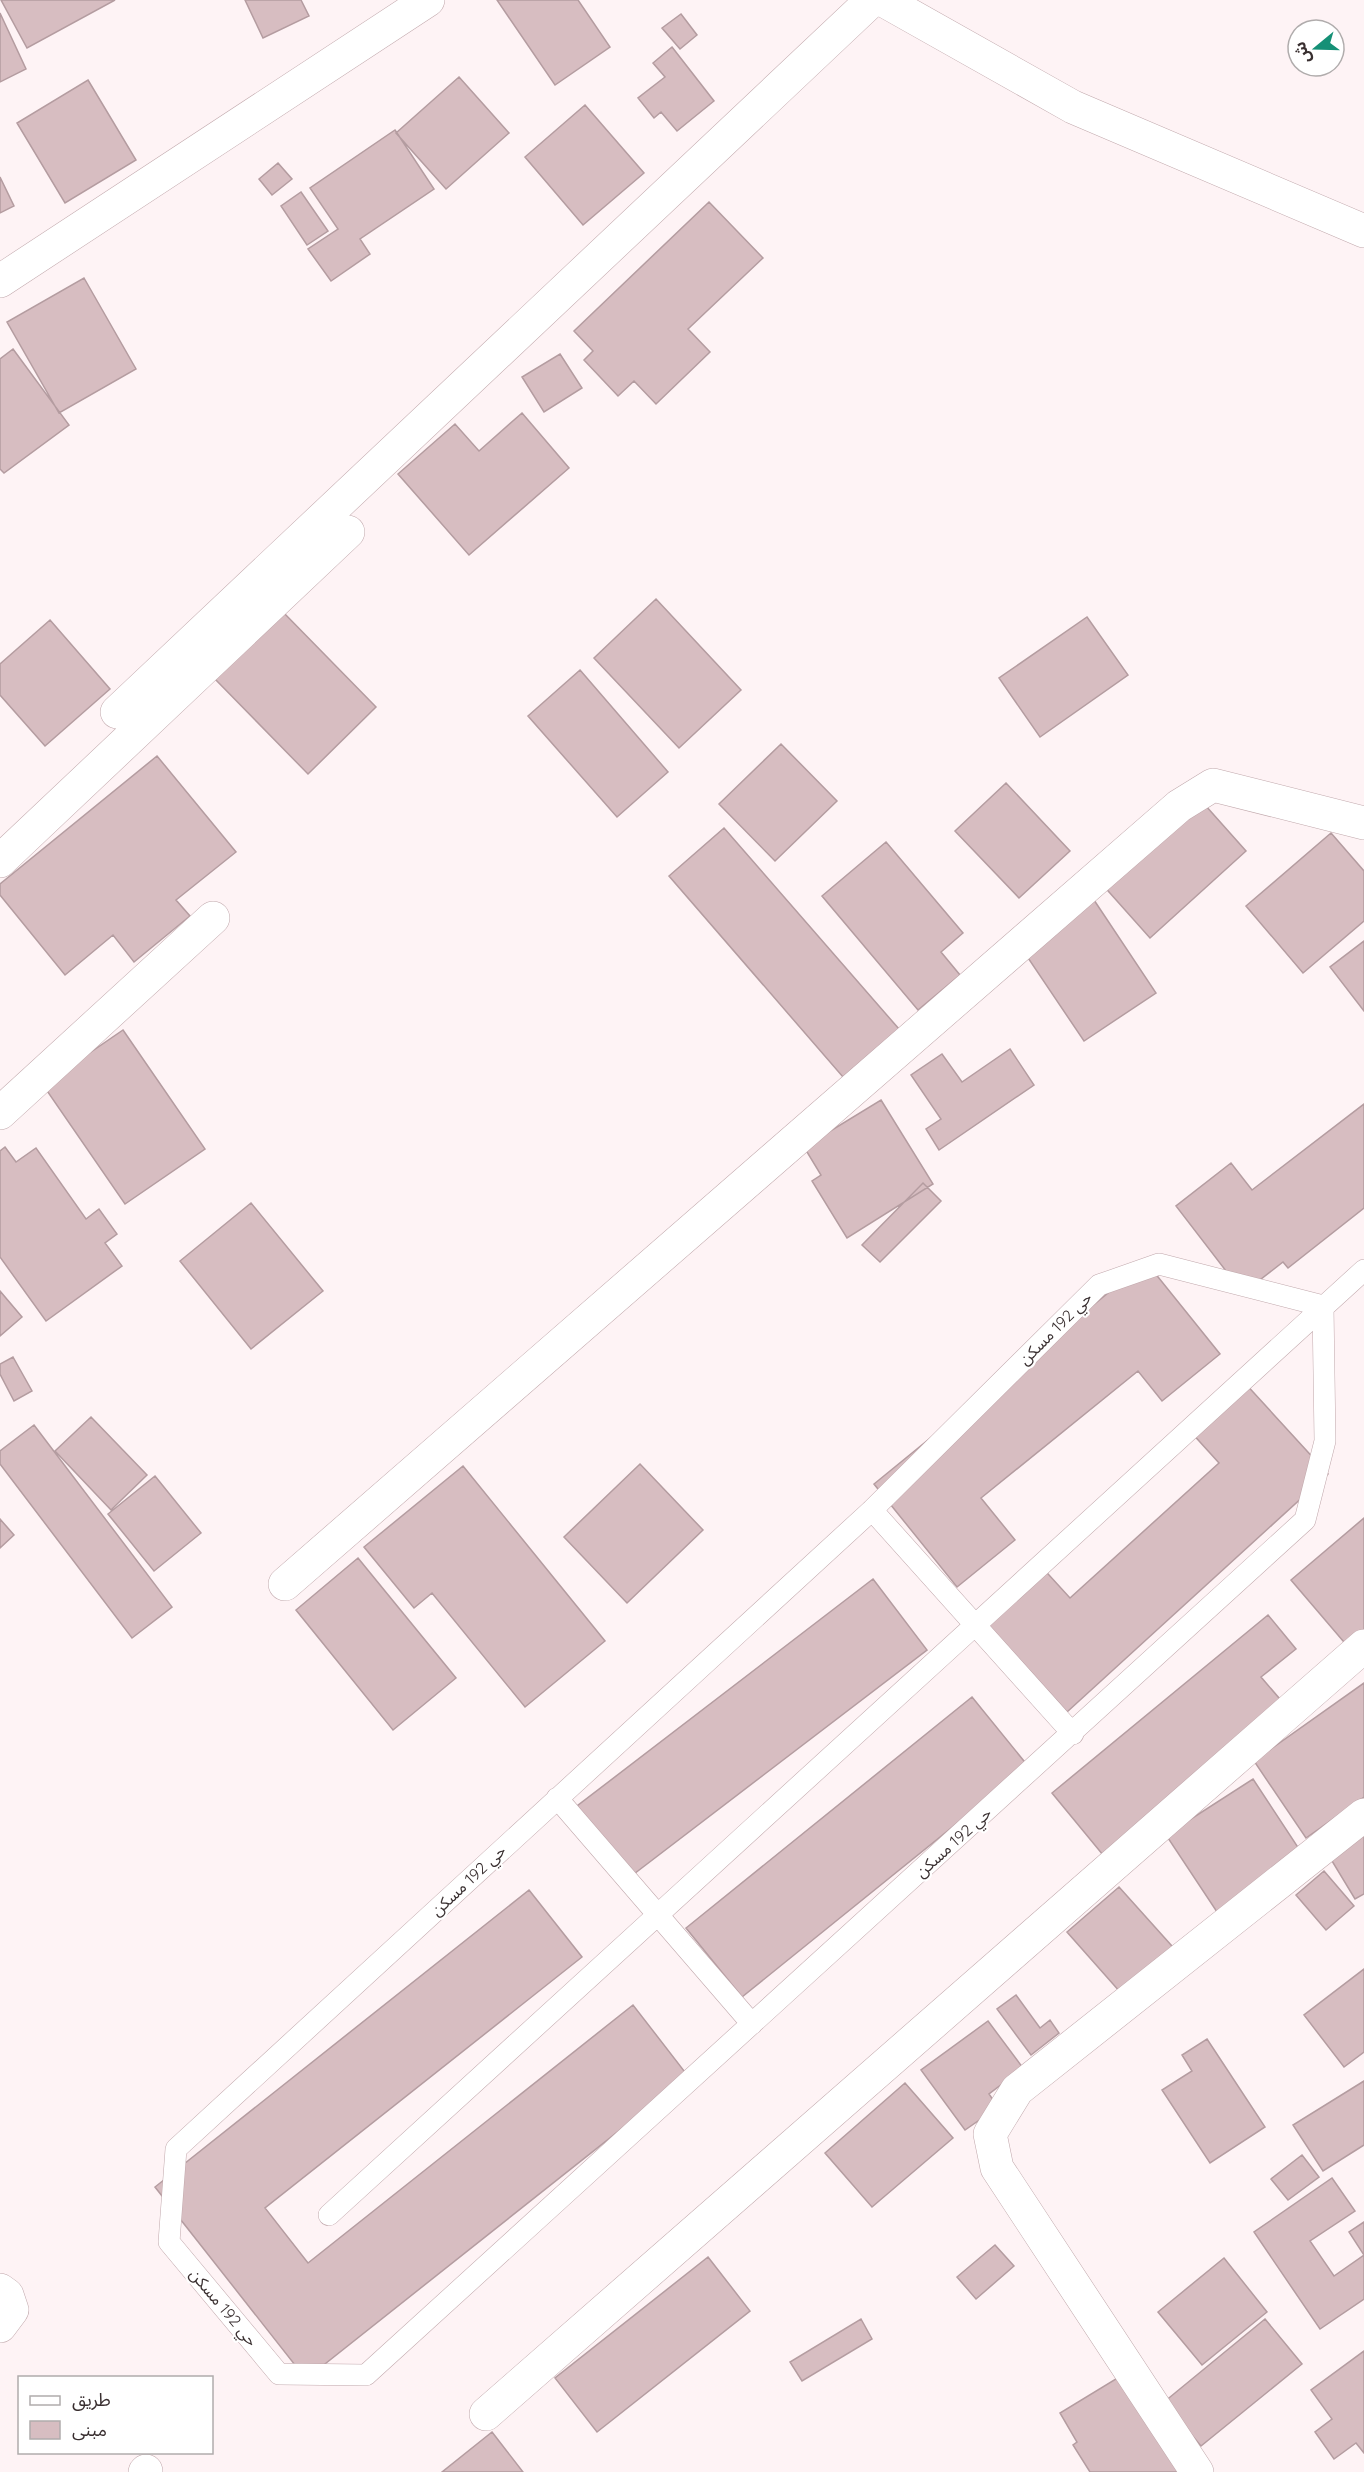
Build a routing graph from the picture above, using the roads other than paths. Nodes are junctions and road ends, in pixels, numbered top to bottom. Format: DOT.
graph roads {
  1 [pos="428,0"];
  2 [pos="872,0"];
  3 [pos="883,0"];
  4 [pos="1363,228"];
  5 [pos="0,281"];
  6 [pos="348,532"];
  7 [pos="117,712"];
  8 [pos="1364,823"];
  9 [pos="0,861"];
  10 [pos="213,918"];
  11 [pos="0,1113"];
  12 [pos="1364,1270"];
  13 [pos="1323,1306"];
  14 [pos="872,1510"];
  15 [pos="285,1584"];
  16 [pos="976,1626"];
  17 [pos="1364,1646"];
  18 [pos="1073,1734"];
  19 [pos="557,1798"];
  20 [pos="1364,1815"];
  21 [pos="658,1915"];
  22 [pos="752,2024"];
  23 [pos="329,2215"];
  24 [pos="0,2290"];
  25 [pos="0,2326"];
  26 [pos="486,2415"];
  27 [pos="1197,2472"];
  1 -- 5 [label="street"];
  2 -- 7 [label="street"];
  3 -- 4 [label="street"];
  6 -- 9 [label="street"];
  8 -- 15 [label="street"];
  10 -- 11 [label="street"];
  12 -- 13 [label="lane"];
  13 -- 14 [label="lane, حي 192 مسكن"];
  13 -- 16 [label="lane"];
  13 -- 18 [label="lane, حي 192 مسكن"];
  14 -- 16 [label="lane"];
  14 -- 19 [label="lane, حي 192 مسكن"];
  16 -- 18 [label="lane"];
  16 -- 21 [label="lane"];
  17 -- 26 [label="street"];
  18 -- 22 [label="lane, حي 192 مسكن"];
  19 -- 21 [label="lane"];
  19 -- 22 [label="lane, حي 192 مسكن"];
  20 -- 27 [label="street"];
  21 -- 22 [label="lane"];
  21 -- 23 [label="lane"];
  24 -- 25 [label="street"];
}
